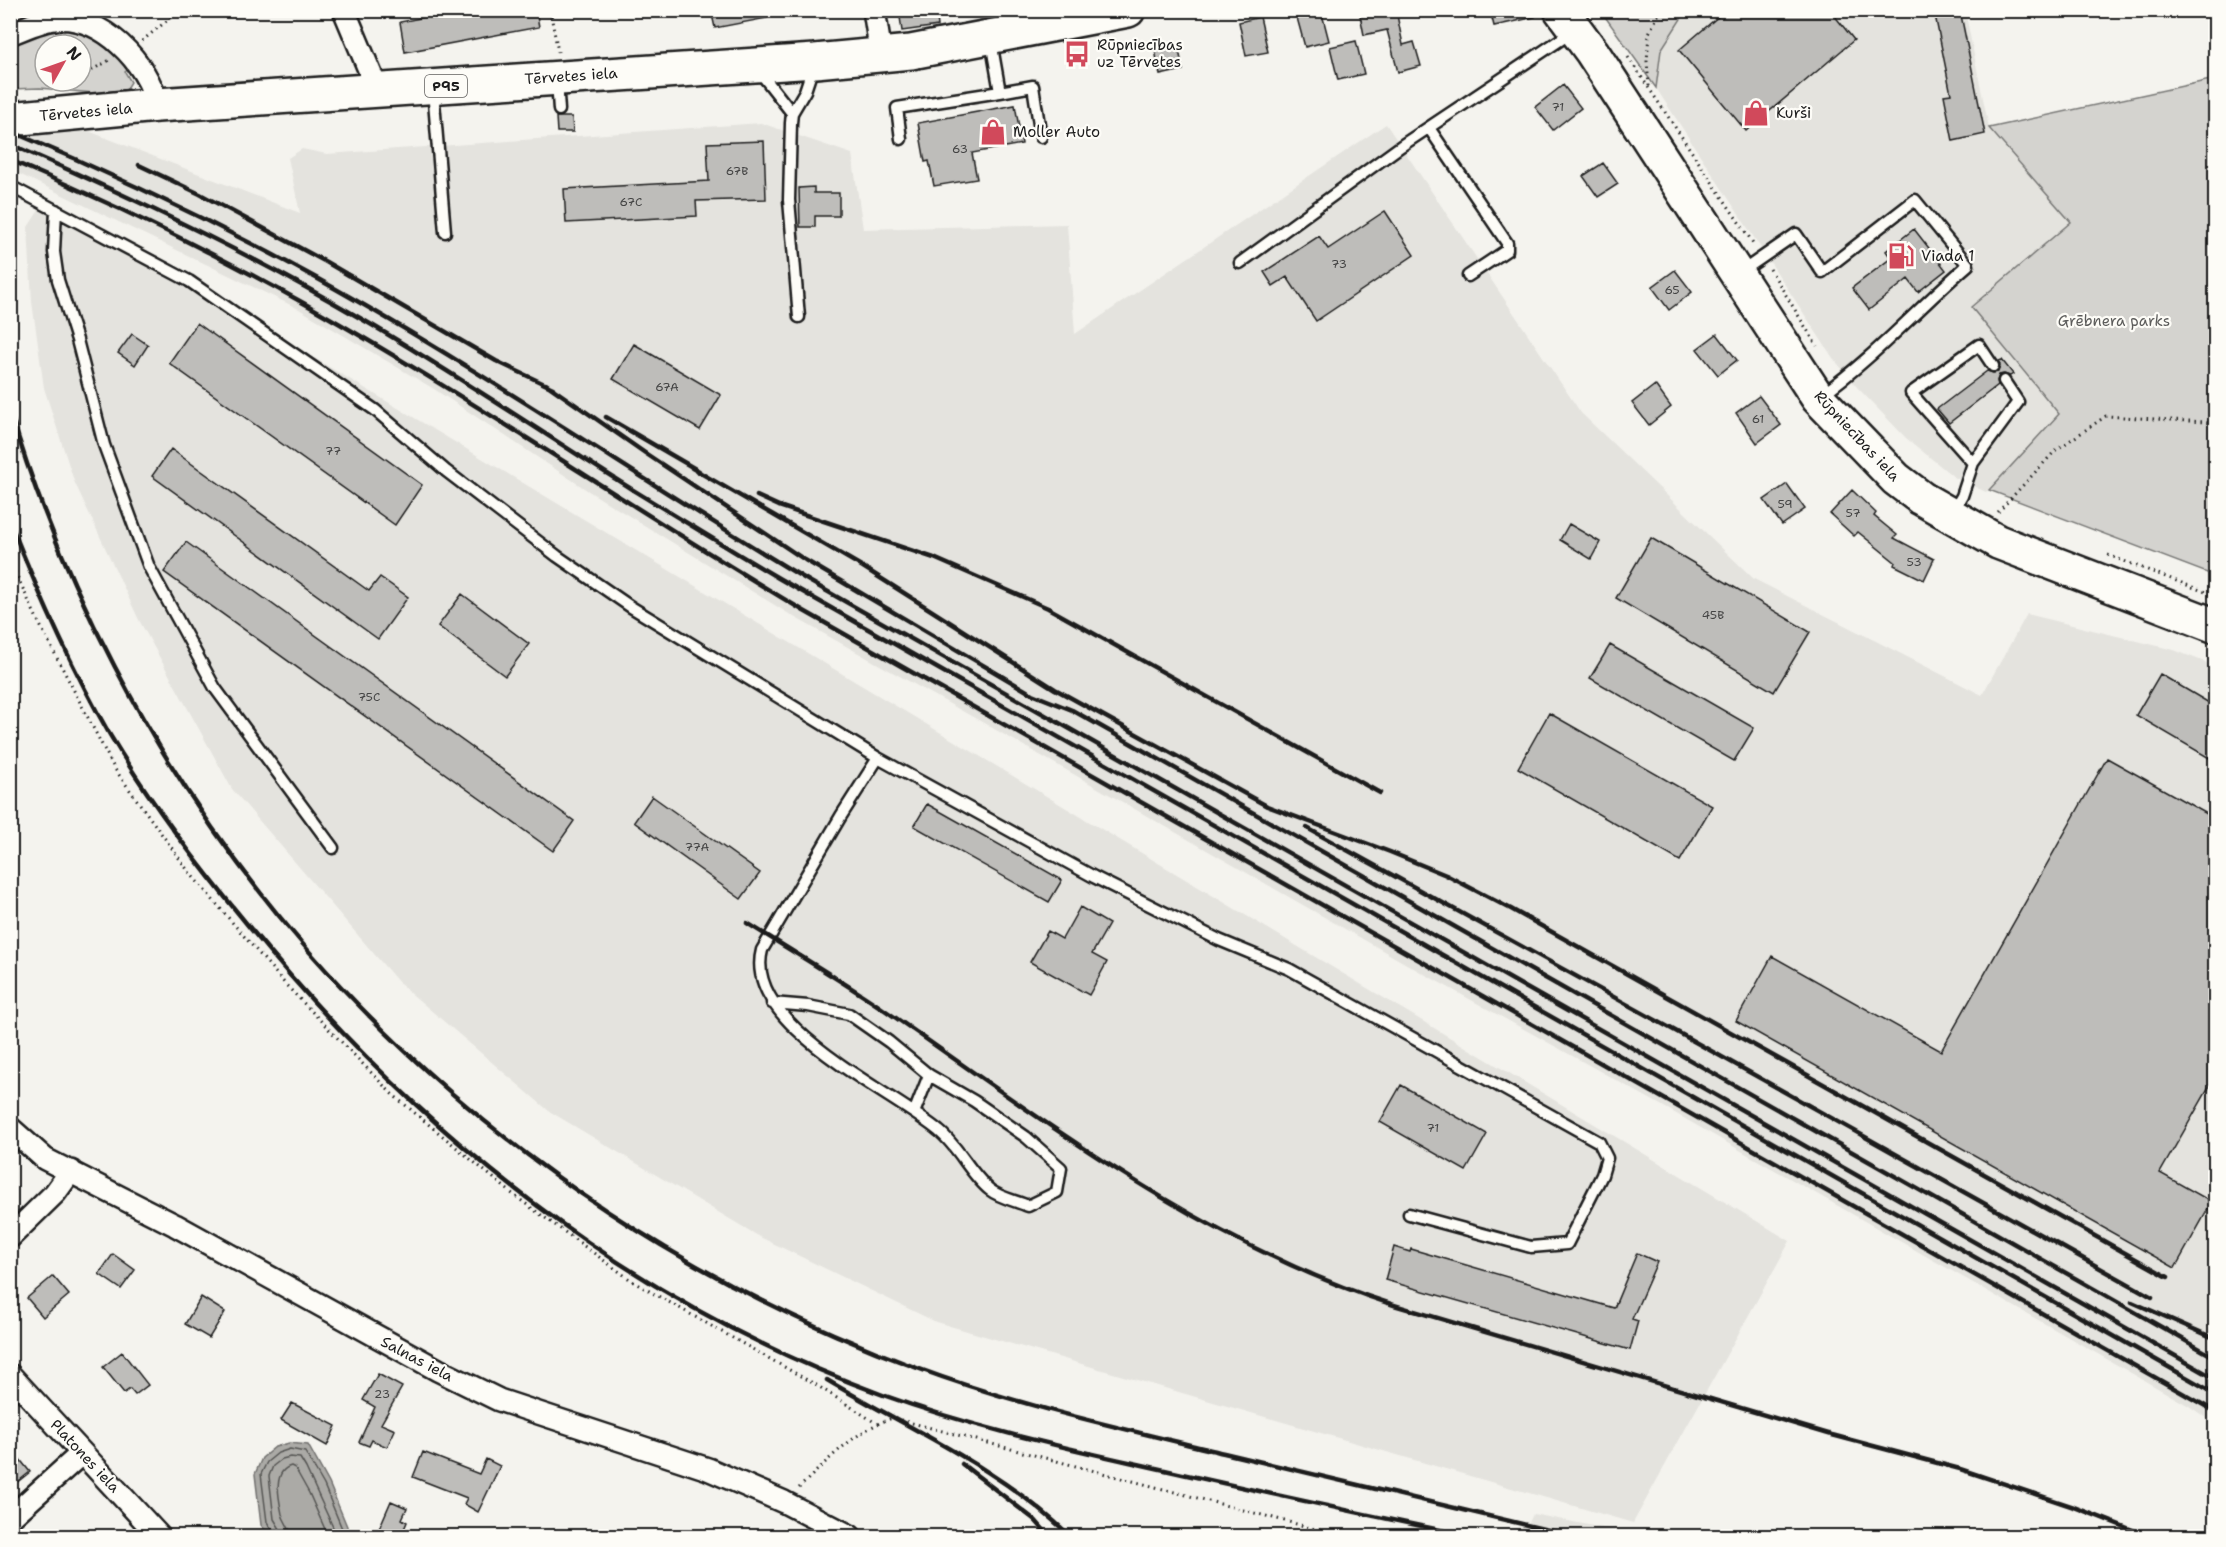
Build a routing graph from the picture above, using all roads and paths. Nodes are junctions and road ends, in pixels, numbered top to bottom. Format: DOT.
graph roads {
  1 [pos="344,10"];
  2 [pos="550,10"];
  3 [pos="874,10"];
  4 [pos="1128,10"];
  5 [pos="1661,10"];
  6 [pos="1568,20"];
  7 [pos="10,34"];
  8 [pos="991,38"];
  9 [pos="881,54"];
  10 [pos="815,61"];
  11 [pos="754,64"];
  12 [pos="558,67"];
  13 [pos="432,87"];
  14 [pos="1650,88"];
  15 [pos="378,91"];
  16 [pos="999,92"];
  17 [pos="157,105"];
  18 [pos="559,110"];
  19 [pos="792,113"];
  20 [pos="10,119"];
  21 [pos="1429,128"];
  22 [pos="1041,137"];
  23 [pos="902,139"];
  24 [pos="10,186"];
  25 [pos="56,210"];
  26 [pos="445,232"];
  27 [pos="1240,263"];
  28 [pos="1738,274"];
  29 [pos="1468,276"];
  30 [pos="799,317"];
  31 [pos="1994,366"];
  32 [pos="2004,381"];
  33 [pos="1818,398"];
  34 [pos="2216,425"];
  35 [pos="1973,463"];
  36 [pos="1996,514"];
  37 [pos="1950,515"];
  38 [pos="10,561"];
  39 [pos="2216,626"];
  40 [pos="878,758"];
  41 [pos="333,848"];
  42 [pos="772,1003"];
  43 [pos="929,1076"];
  44 [pos="914,1113"];
  45 [pos="10,1128"];
  46 [pos="71,1171"];
  47 [pos="1409,1214"];
  48 [pos="10,1237"];
  49 [pos="10,1375"];
  50 [pos="876,1422"];
  51 [pos="82,1453"];
  52 [pos="784,1502"];
  53 [pos="10,1518"];
  54 [pos="159,1536"];
  55 [pos="850,1536"];
  56 [pos="1342,1536"];
  1 -- 15 [label="street"];
  2 -- 12 [label="path"];
  3 -- 9 [label="street"];
  4 -- 8 [label="main road, Tērvetes iela / P95"];
  5 -- 14 [label="path"];
  6 -- 21 [label="lane"];
  6 -- 28 [label="main road, Rūpniecības iela"];
  7 -- 17 [label="street"];
  8 -- 9 [label="main road, Tērvetes iela / P95"];
  8 -- 16 [label="lane"];
  9 -- 10 [label="main road, Tērvetes iela / P95"];
  10 -- 11 [label="main road, Tērvetes iela / P95"];
  10 -- 19 [label="lane"];
  11 -- 12 [label="main road, Tērvetes iela / P95"];
  11 -- 19 [label="lane"];
  12 -- 13 [label="main road, Tērvetes iela / P95"];
  12 -- 18 [label="lane"];
  13 -- 15 [label="main road, Tērvetes iela / P95"];
  13 -- 26 [label="lane"];
  15 -- 17 [label="main road, Tērvetes iela / P95"];
  16 -- 22 [label="lane"];
  16 -- 23 [label="lane"];
  17 -- 20 [label="main road, Tērvetes iela / P95"];
  19 -- 30 [label="lane"];
  21 -- 27 [label="lane"];
  21 -- 29 [label="lane"];
  24 -- 25 [label="lane"];
  25 -- 40 [label="lane"];
  25 -- 41 [label="lane"];
  28 -- 33 [label="main road, Rūpniecības iela"];
  28 -- 33 [label="lane"];
  31 -- 35 [label="lane"];
  32 -- 35 [label="lane"];
  33 -- 37 [label="main road, Rūpniecības iela"];
  34 -- 36 [label="path"];
  35 -- 37 [label="lane"];
  37 -- 39 [label="main road, Rūpniecības iela"];
  38 -- 50 [label="path"];
  40 -- 42 [label="lane"];
  40 -- 47 [label="lane"];
  42 -- 43 [label="lane"];
  42 -- 44 [label="lane"];
  43 -- 44 [label="lane"];
  43 -- 44 [label="lane"];
  45 -- 46 [label="street, Salnas iela"];
  46 -- 48 [label="street"];
  46 -- 52 [label="street, Salnas iela"];
  49 -- 51 [label="street, Platones iela"];
  50 -- 52 [label="path"];
  50 -- 56 [label="path"];
  51 -- 53 [label="street"];
  51 -- 54 [label="street, Platones iela"];
  52 -- 55 [label="street, Salnas iela"];
}
